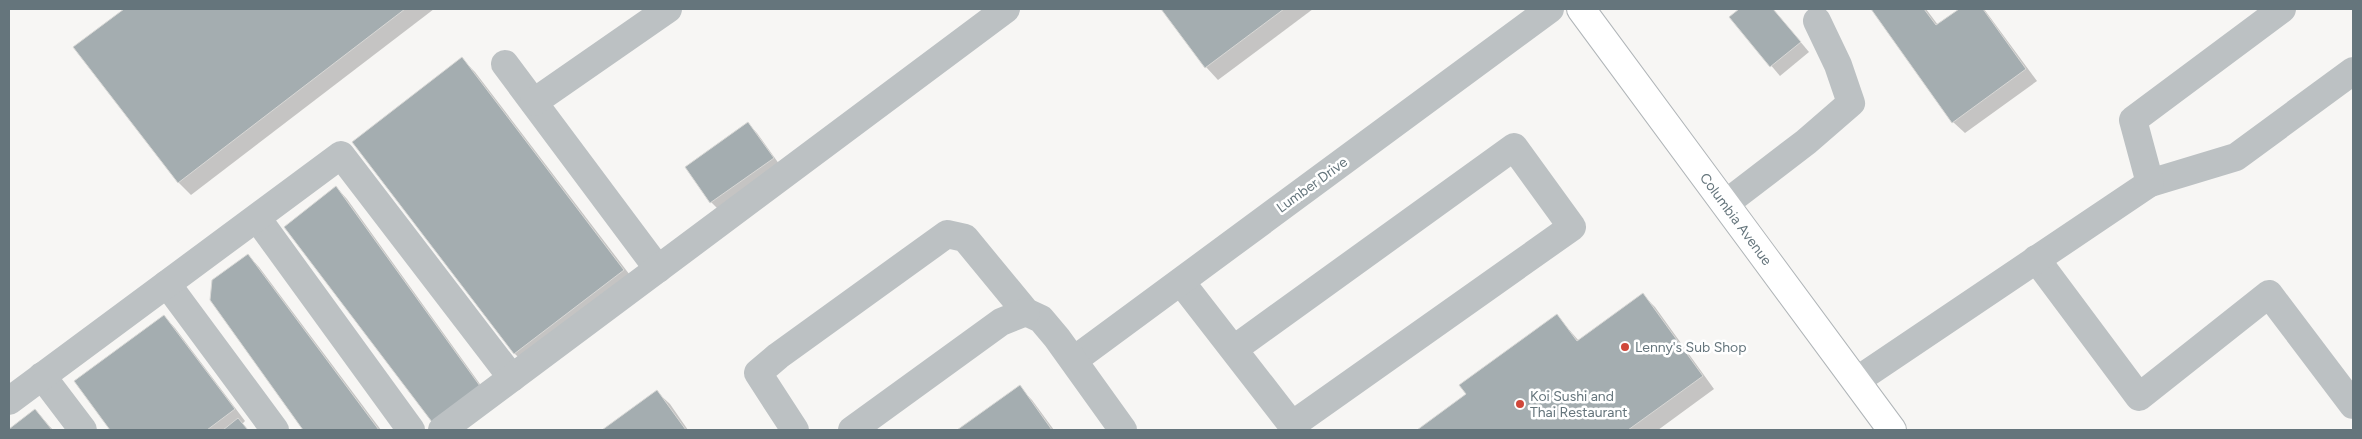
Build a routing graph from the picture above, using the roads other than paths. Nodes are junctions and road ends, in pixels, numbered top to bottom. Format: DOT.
graph roads {
  1 [pos="668,9"];
  2 [pos="1006,9"];
  3 [pos="1550,9"];
  4 [pos="1581,9"];
  5 [pos="2282,9"];
  6 [pos="1817,22"];
  7 [pos="505,64"];
  8 [pos="2353,71"];
  9 [pos="534,102"];
  10 [pos="2150,183"];
  11 [pos="1725,204"];
  12 [pos="257,218"];
  13 [pos="2036,260"];
  14 [pos="658,269"];
  15 [pos="1181,282"];
  16 [pos="168,284"];
  17 [pos="1026,312"];
  18 [pos="1234,350"];
  19 [pos="1074,360"];
  20 [pos="42,376"];
  21 [pos="512,378"];
  22 [pos="1856,380"];
  23 [pos="9,401"];
  24 [pos="2353,405"];
  25 [pos="83,430"];
  26 [pos="275,430"];
  27 [pos="411,430"];
  28 [pos="442,430"];
  29 [pos="795,430"];
  30 [pos="852,430"];
  31 [pos="1124,430"];
  32 [pos="1892,430"];
  1 -- 9 [label="street"];
  2 -- 14 [label="street"];
  3 -- 15 [label="street, Lumber Drive"];
  4 -- 11 [label="main road, Columbia Avenue"];
  5 -- 10 [label="street"];
  6 -- 11 [label="street"];
  7 -- 9 [label="street"];
  8 -- 10 [label="street"];
  9 -- 14 [label="street"];
  10 -- 13 [label="street"];
  11 -- 22 [label="main road, Columbia Avenue"];
  12 -- 16 [label="street"];
  12 -- 21 [label="street"];
  12 -- 27 [label="street"];
  13 -- 22 [label="street"];
  13 -- 24 [label="street"];
  14 -- 21 [label="street"];
  15 -- 18 [label="street"];
  15 -- 19 [label="street, Lumber Drive"];
  16 -- 20 [label="street"];
  16 -- 26 [label="street"];
  17 -- 19 [label="street"];
  17 -- 29 [label="street"];
  17 -- 30 [label="street"];
  18 -- 18 [label="street"];
  19 -- 31 [label="street"];
  20 -- 23 [label="street"];
  20 -- 25 [label="street"];
  21 -- 28 [label="street"];
  22 -- 32 [label="main road, Columbia Avenue"];
}
